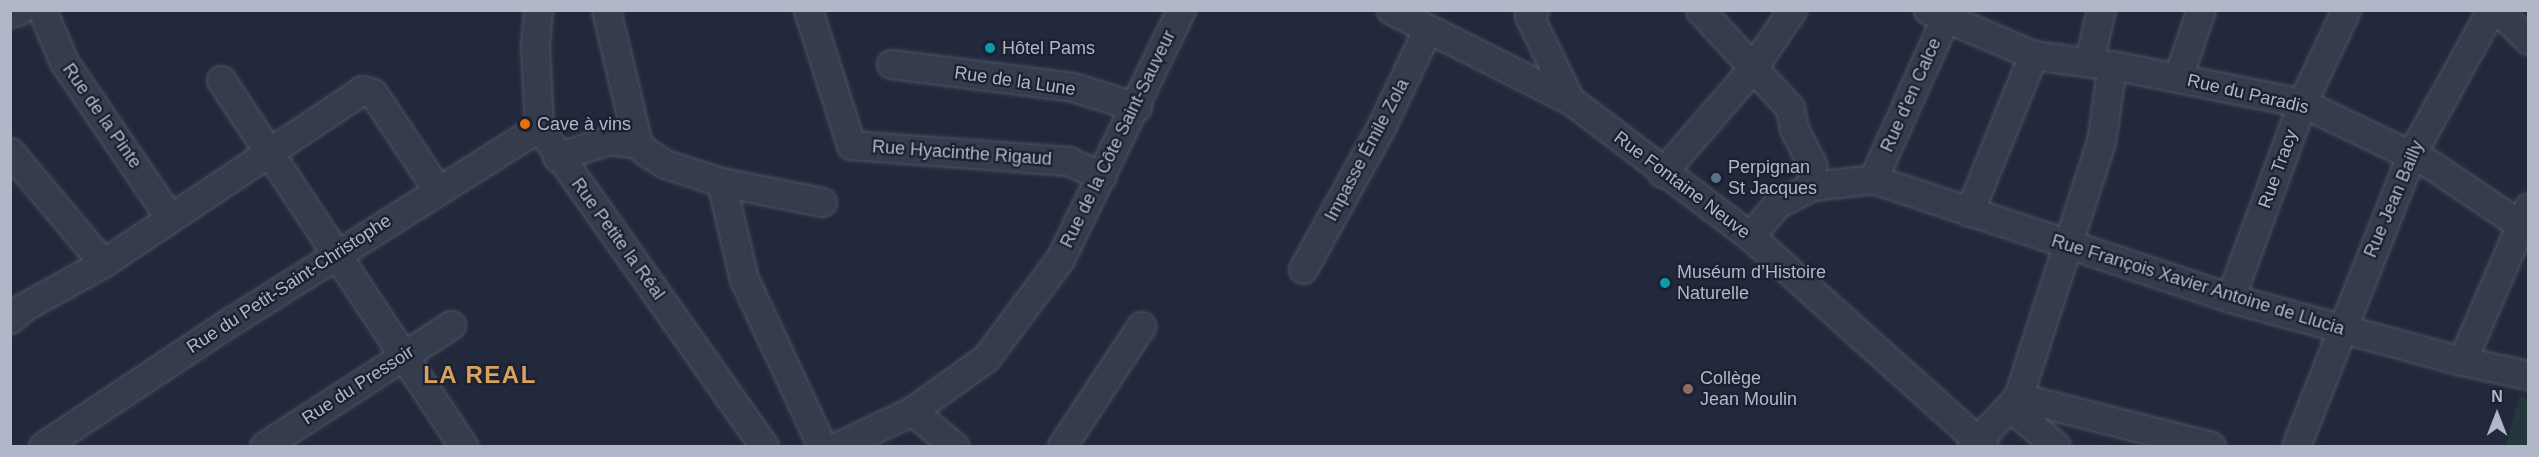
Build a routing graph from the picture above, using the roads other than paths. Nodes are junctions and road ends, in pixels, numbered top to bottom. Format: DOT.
graph roads {
  1 [pos="20,10"];
  2 [pos="42,10"];
  3 [pos="538,10"];
  4 [pos="606,10"];
  5 [pos="808,10"];
  6 [pos="1181,10"];
  7 [pos="1391,10"];
  8 [pos="1700,10"];
  9 [pos="1792,10"];
  10 [pos="2101,10"];
  11 [pos="2201,10"];
  12 [pos="2346,10"];
  13 [pos="2491,10"];
  14 [pos="2498,10"];
  15 [pos="10,13"];
  16 [pos="1531,13"];
  17 [pos="1940,14"];
  18 [pos="1427,30"];
  19 [pos="2529,40"];
  20 [pos="2033,55"];
  21 [pos="2101,63"];
  22 [pos="891,64"];
  23 [pos="1752,69"];
  24 [pos="2178,77"];
  25 [pos="221,80"];
  26 [pos="1570,100"];
  27 [pos="2302,103"];
  28 [pos="1137,107"];
  29 [pos="539,127"];
  30 [pos="638,144"];
  31 [pos="267,151"];
  32 [pos="10,152"];
  33 [pos="2410,154"];
  34 [pos="556,157"];
  35 [pos="1662,172"];
  36 [pos="1102,176"];
  37 [pos="1873,179"];
  38 [pos="721,182"];
  39 [pos="1812,186"];
  40 [pos="437,189"];
  41 [pos="822,202"];
  42 [pos="1969,212"];
  43 [pos="170,218"];
  44 [pos="2526,221"];
  45 [pos="1750,236"];
  46 [pos="2070,246"];
  47 [pos="336,256"];
  48 [pos="103,263"];
  49 [pos="1304,269"];
  50 [pos="2230,298"];
  51 [pos="15,307"];
  52 [pos="452,325"];
  53 [pos="1142,326"];
  54 [pos="2340,329"];
  55 [pos="405,354"];
  56 [pos="2462,361"];
  57 [pos="2529,375"];
  58 [pos="2014,402"];
  59 [pos="912,411"];
  60 [pos="1979,444"];
  61 [pos="43,447"];
  62 [pos="264,447"];
  63 [pos="463,447"];
  64 [pos="764,447"];
  65 [pos="822,447"];
  66 [pos="838,447"];
  67 [pos="954,447"];
  68 [pos="1062,447"];
  69 [pos="2056,447"];
  70 [pos="2211,447"];
  71 [pos="2296,447"];
  1 -- 15 [label="street"];
  2 -- 43 [label="street, Rue de la Pinte"];
  3 -- 29 [label="street, Rue Petite la Réal"];
  4 -- 30 [label="street"];
  5 -- 36 [label="street, Rue Hyacinthe Rigaud"];
  6 -- 28 [label="street, Rue de la Côte Saint-Sauveur"];
  7 -- 18 [label="street"];
  8 -- 23 [label="street"];
  9 -- 23 [label="street"];
  10 -- 21 [label="street"];
  11 -- 24 [label="street"];
  12 -- 27 [label="street, Rue Tracy"];
  13 -- 33 [label="street, Rue Jean Bailly"];
  14 -- 19 [label="street"];
  16 -- 26 [label="street"];
  17 -- 20 [label="street, Rue du Paradis"];
  17 -- 37 [label="street, Rue d'en Calce"];
  18 -- 26 [label="street"];
  18 -- 49 [label="street, Impasse Émile Zola"];
  20 -- 21 [label="street, Rue du Paradis"];
  20 -- 42 [label="street"];
  21 -- 24 [label="street, Rue du Paradis"];
  21 -- 46 [label="street"];
  22 -- 28 [label="street, Rue de la Lune"];
  23 -- 35 [label="street"];
  23 -- 39 [label="street"];
  24 -- 27 [label="street, Rue du Paradis"];
  25 -- 31 [label="street"];
  26 -- 35 [label="street, Rue Fontaine Neuve"];
  27 -- 33 [label="street, Rue du Paradis"];
  27 -- 50 [label="street, Rue Tracy"];
  28 -- 36 [label="street, Rue de la Côte Saint-Sauveur"];
  29 -- 34 [label="street, Rue Petite la Réal"];
  29 -- 40 [label="street, Rue du Petit-Saint-Christophe"];
  30 -- 34 [label="street"];
  30 -- 38 [label="street"];
  31 -- 40 [label="street"];
  31 -- 43 [label="street"];
  31 -- 47 [label="street"];
  32 -- 48 [label="street"];
  33 -- 44 [label="street, Rue du Paradis"];
  33 -- 54 [label="street, Rue Jean Bailly"];
  34 -- 64 [label="street, Rue Petite la Réal"];
  35 -- 45 [label="street, Rue Fontaine Neuve"];
  36 -- 59 [label="street, Rue de la Côte Saint-Sauveur"];
  37 -- 39 [label="street"];
  37 -- 42 [label="street, Rue François Xavier Antoine de Llucia"];
  38 -- 41 [label="street"];
  38 -- 65 [label="street"];
  39 -- 45 [label="street"];
  40 -- 47 [label="street, Rue du Petit-Saint-Christophe"];
  42 -- 46 [label="street, Rue François Xavier Antoine de Llucia"];
  43 -- 48 [label="street"];
  44 -- 56 [label="street"];
  45 -- 60 [label="street, Rue Fontaine Neuve"];
  46 -- 50 [label="street, Rue François Xavier Antoine de Llucia"];
  46 -- 58 [label="street"];
  47 -- 55 [label="street"];
  47 -- 61 [label="street, Rue du Petit-Saint-Christophe"];
  48 -- 51 [label="street"];
  50 -- 54 [label="street, Rue François Xavier Antoine de Llucia"];
  52 -- 55 [label="street, Rue du Pressoir"];
  53 -- 68 [label="street"];
  54 -- 56 [label="street, Rue François Xavier Antoine de Llucia"];
  54 -- 71 [label="street, Rue Jean Bailly"];
  55 -- 62 [label="street, Rue du Pressoir"];
  55 -- 63 [label="street"];
  56 -- 57 [label="street, Rue François Xavier Antoine de Llucia"];
  58 -- 60 [label="street"];
  58 -- 69 [label="street"];
  58 -- 70 [label="street"];
  59 -- 66 [label="street, Rue de la Côte Saint-Sauveur"];
  59 -- 67 [label="street"];
}
